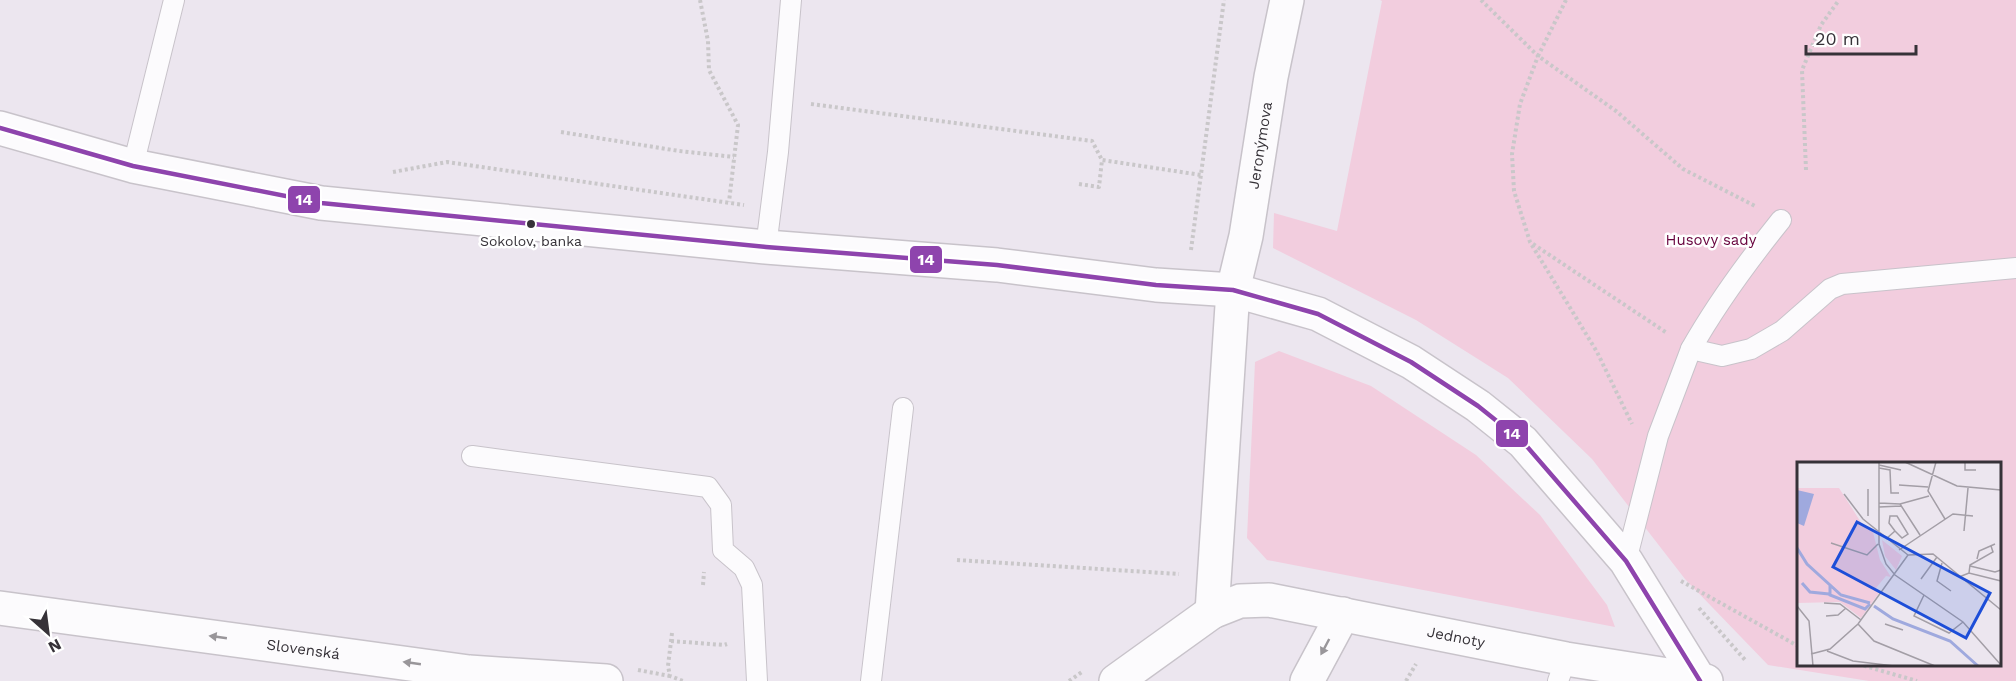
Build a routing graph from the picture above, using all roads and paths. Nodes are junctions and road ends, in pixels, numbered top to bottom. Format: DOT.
graph roads {
  1 [pos="174,0"];
  2 [pos="700,0"];
  3 [pos="791,0"];
  4 [pos="1224,0"];
  5 [pos="1287,0"];
  6 [pos="1481,0"];
  7 [pos="1566,0"];
  8 [pos="1839,0"];
  9 [pos="1538,56"];
  10 [pos="803,104"];
  11 [pos="0,128"];
  12 [pos="561,132"];
  13 [pos="734,156"];
  14 [pos="1102,160"];
  15 [pos="134,166"];
  16 [pos="1806,170"];
  17 [pos="383,174"];
  18 [pos="1201,175"];
  19 [pos="1080,184"];
  20 [pos="729,202"];
  21 [pos="771,210"];
  22 [pos="1781,220"];
  23 [pos="1530,242"];
  24 [pos="766,247"];
  25 [pos="1180,249"];
  26 [pos="1191,250"];
  27 [pos="1199,250"];
  28 [pos="2016,268"];
  29 [pos="1233,290"];
  30 [pos="1691,349"];
  31 [pos="903,408"];
  32 [pos="472,456"];
  33 [pos="1651,463"];
  34 [pos="957,560"];
  35 [pos="1626,561"];
  36 [pos="705,566"];
  37 [pos="1188,575"];
  38 [pos="1671,576"];
  39 [pos="703,585"];
  40 [pos="0,608"];
  41 [pos="1212,612"];
  42 [pos="1342,614"];
  43 [pos="672,633"];
  44 [pos="733,640"];
  45 [pos="671,641"];
  46 [pos="1797,645"];
  47 [pos="1419,658"];
  48 [pos="1865,666"];
  49 [pos="1562,670"];
  50 [pos="1101,675"];
  51 [pos="466,676"];
  52 [pos="606,681"];
  53 [pos="683,681"];
  54 [pos="757,681"];
  55 [pos="871,681"];
  56 [pos="1069,681"];
  57 [pos="1307,681"];
  58 [pos="1406,681"];
  59 [pos="1702,681"];
  60 [pos="1917,681"];
  1 -- 15 [label="lane"];
  2 -- 13 [label="path"];
  3 -- 21 [label="lane"];
  4 -- 18 [label="path"];
  5 -- 29 [label="street, Jeronýmova"];
  6 -- 9 [label="path"];
  7 -- 9 [label="path"];
  8 -- 16 [label="path"];
  9 -- 22 [label="path"];
  9 -- 23 [label="path"];
  10 -- 14 [label="path"];
  11 -- 15 [label="street"];
  12 -- 13 [label="path"];
  13 -- 20 [label="path"];
  14 -- 18 [label="path"];
  14 -- 19 [label="path"];
  15 -- 24 [label="street"];
  17 -- 20 [label="path"];
  18 -- 26 [label="path"];
  20 -- 21 [label="path"];
  21 -- 24 [label="lane"];
  22 -- 30 [label="lane"];
  23 -- 30 [label="path"];
  23 -- 33 [label="path"];
  24 -- 29 [label="street"];
  25 -- 26 [label="path"];
  26 -- 27 [label="path"];
  28 -- 30 [label="lane"];
  29 -- 35 [label="street"];
  29 -- 41 [label="street, Jeronýmova"];
  30 -- 33 [label="lane"];
  31 -- 55 [label="lane"];
  32 -- 54 [label="lane"];
  33 -- 35 [label="lane"];
  34 -- 37 [label="path"];
  35 -- 59 [label="street"];
  36 -- 39 [label="path"];
  38 -- 46 [label="path"];
  51 -- 40 [label="street, Slovenská, one-way"];
  41 -- 42 [label="street, Jednoty"];
  41 -- 50 [label="street"];
  42 -- 49 [label="street, Jednoty"];
  42 -- 57 [label="street, one-way"];
  43 -- 45 [label="path"];
  44 -- 45 [label="path"];
  45 -- 53 [label="path"];
  47 -- 58 [label="path"];
  48 -- 60 [label="path"];
  49 -- 59 [label="street, Jednoty"];
  50 -- 56 [label="path"];
  51 -- 52 [label="street, Slovenská"];
}
